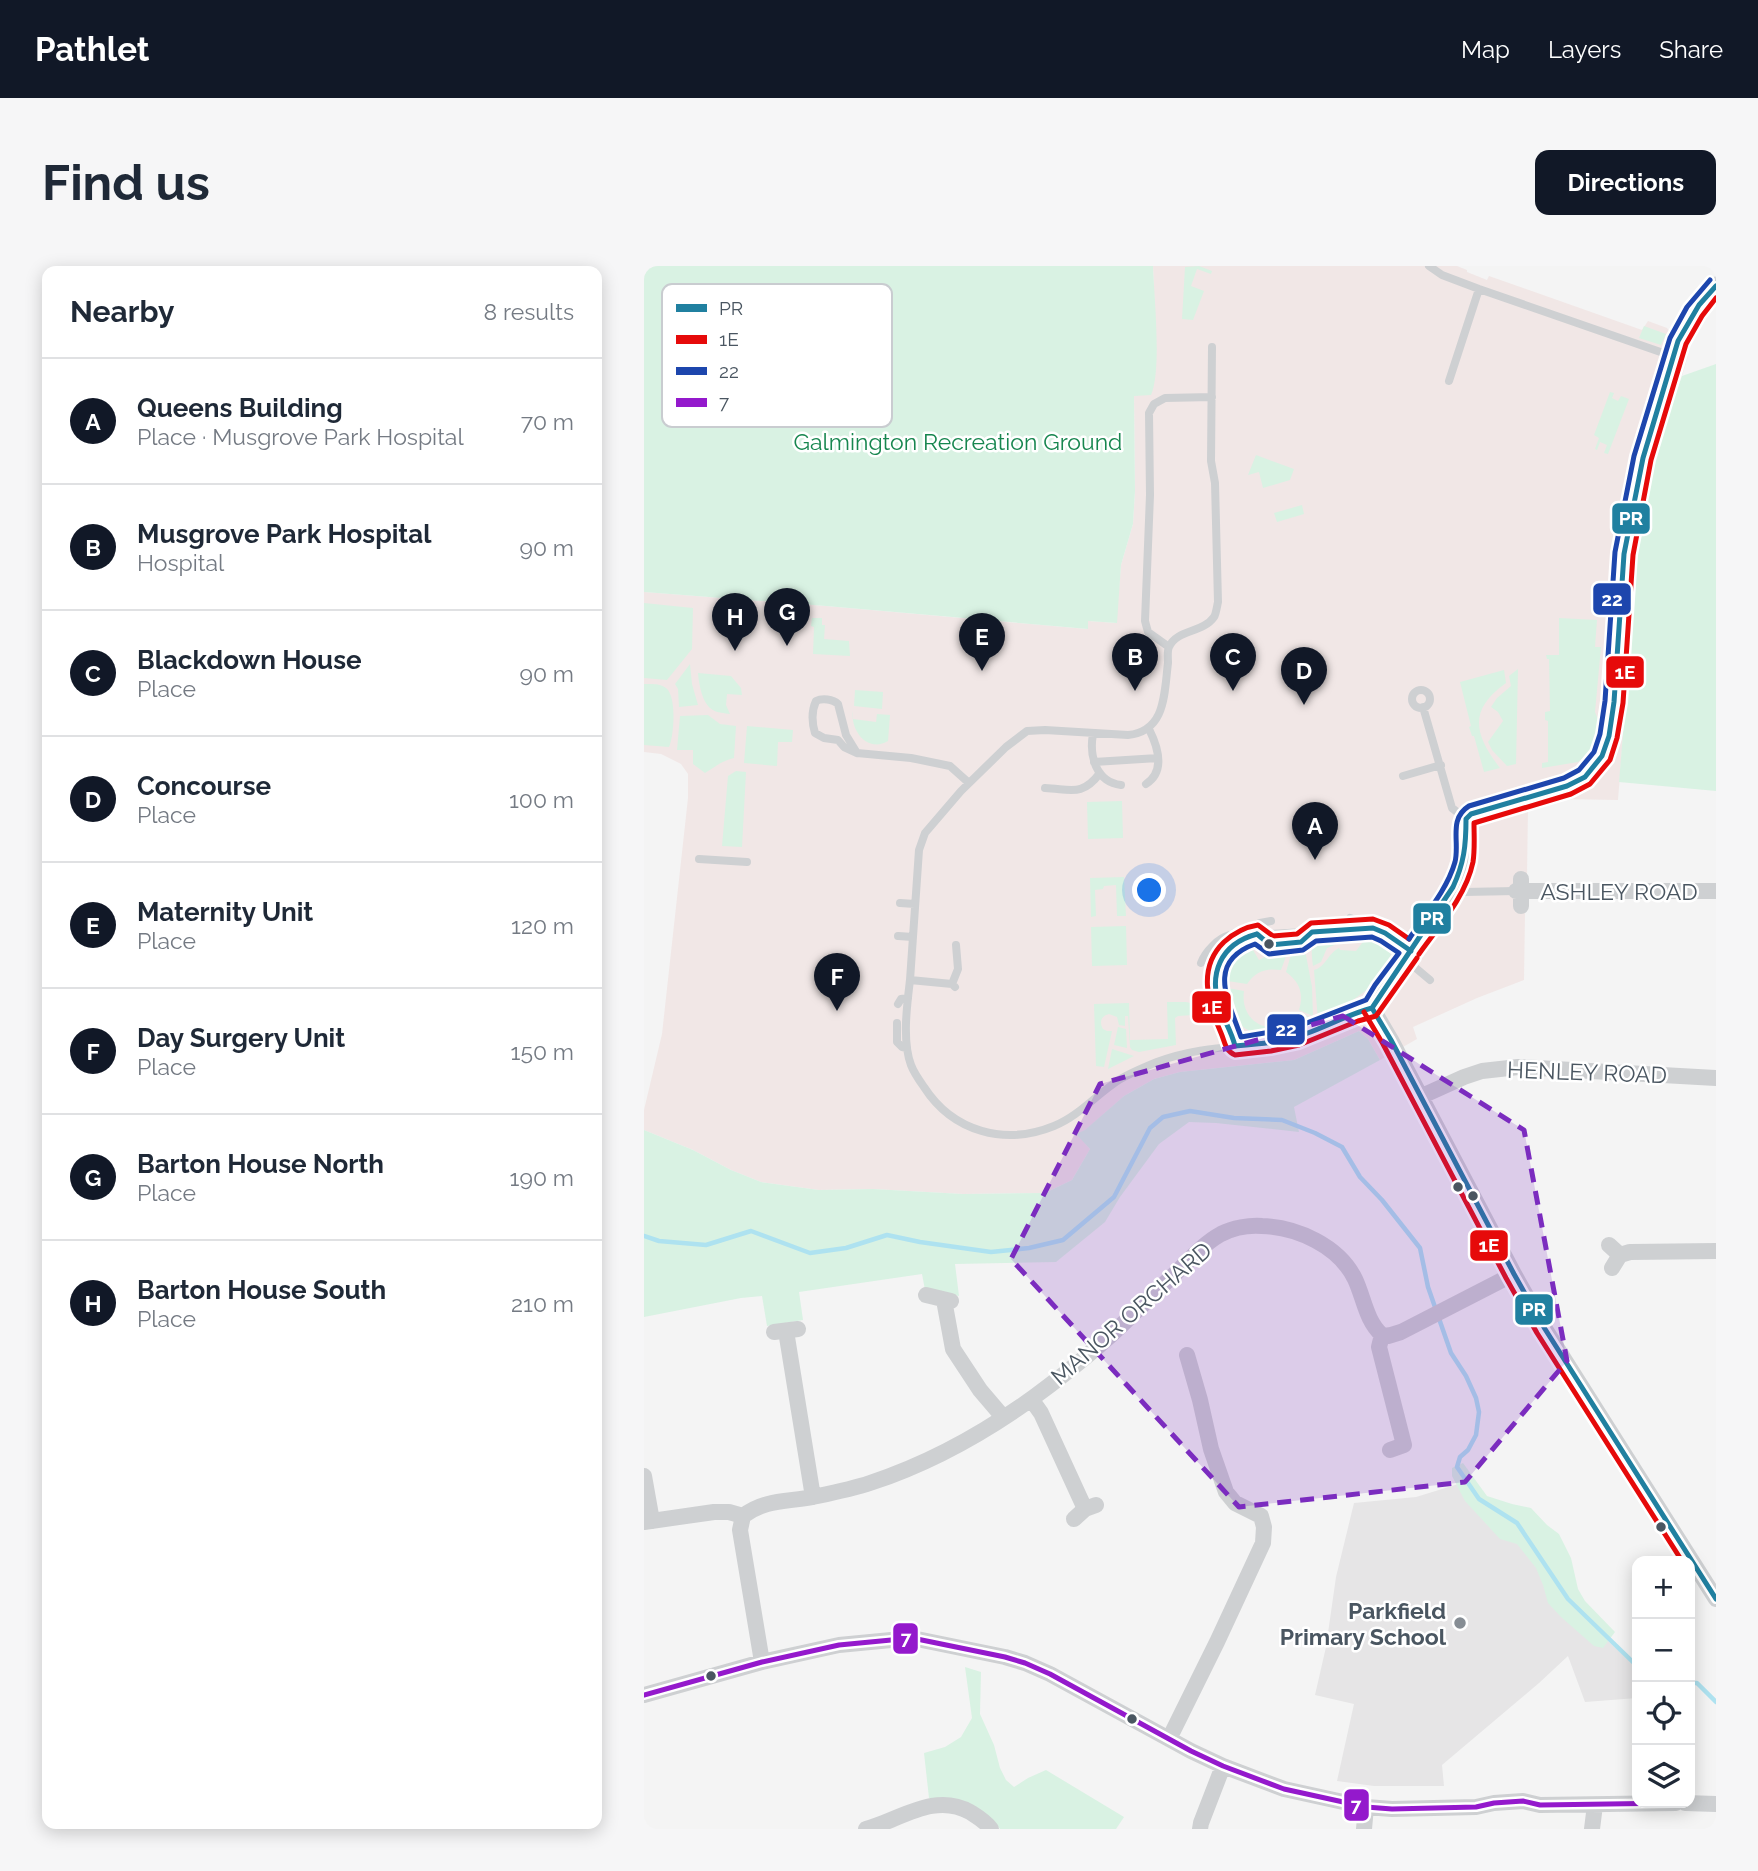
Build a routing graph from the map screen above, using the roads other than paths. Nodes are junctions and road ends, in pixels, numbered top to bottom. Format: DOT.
graph roads {
  1 [pos="1429,266"];
  2 [pos="1716,286"];
  3 [pos="1479,289"];
  4 [pos="1212,346"];
  5 [pos="1673,356"];
  6 [pos="1449,381"];
  7 [pos="1212,397"];
  8 [pos="1169,647"];
  9 [pos="1423,707"];
  10 [pos="1149,729"];
  11 [pos="1093,734"];
  12 [pos="857,752"];
  13 [pos="1158,758"];
  14 [pos="1094,762"];
  15 [pos="1440,765"];
  16 [pos="1100,773"];
  17 [pos="1403,775"];
  18 [pos="969,783"];
  19 [pos="1146,784"];
  20 [pos="1121,785"];
  21 [pos="1045,788"];
  22 [pos="1466,819"];
  23 [pos="699,859"];
  24 [pos="747,862"];
  25 [pos="1453,887"];
  26 [pos="1716,891"];
  27 [pos="1520,892"];
  28 [pos="900,903"];
  29 [pos="915,904"];
  30 [pos="1350,918"];
  31 [pos="1373,928"];
  32 [pos="1230,935"];
  33 [pos="1253,935"];
  34 [pos="898,936"];
  35 [pos="912,937"];
  36 [pos="956,945"];
  37 [pos="1408,955"];
  38 [pos="1201,963"];
  39 [pos="910,980"];
  40 [pos="1430,980"];
  41 [pos="908,998"];
  42 [pos="1204,1003"];
  43 [pos="898,1004"];
  44 [pos="1372,1008"];
  45 [pos="1224,1018"];
  46 [pos="897,1024"];
  47 [pos="1234,1046"];
  48 [pos="906,1048"];
  49 [pos="1716,1077"];
  50 [pos="1422,1096"];
  51 [pos="1716,1251"];
  52 [pos="1614,1256"];
  53 [pos="1514,1274"];
  54 [pos="926,1295"];
  55 [pos="786,1331"];
  56 [pos="1382,1335"];
  57 [pos="1187,1356"];
  58 [pos="1031,1399"];
  59 [pos="1003,1418"];
  60 [pos="1211,1449"];
  61 [pos="1390,1450"];
  62 [pos="1195,1454"];
  63 [pos="644,1476"];
  64 [pos="813,1497"];
  65 [pos="1085,1511"];
  66 [pos="743,1516"];
  67 [pos="648,1521"];
  68 [pos="1716,1600"];
  69 [pos="762,1662"];
  70 [pos="644,1695"];
  71 [pos="1170,1739"];
  72 [pos="1223,1766"];
  73 [pos="1695,1803"];
  74 [pos="1632,1804"];
  75 [pos="1716,1804"];
  76 [pos="1595,1805"];
  77 [pos="1366,1807"];
  78 [pos="866,1829"];
  79 [pos="990,1829"];
  80 [pos="1200,1829"];
  81 [pos="1364,1829"];
  82 [pos="1592,1829"];
  1 -- 3 [label="lane"];
  2 -- 5 [label="street"];
  3 -- 5 [label="lane"];
  3 -- 6 [label="lane"];
  4 -- 7 [label="lane"];
  5 -- 22 [label="street"];
  7 -- 8 [label="lane"];
  7 -- 8 [label="lane"];
  8 -- 10 [label="lane"];
  9 -- 15 [label="lane"];
  10 -- 11 [label="lane"];
  10 -- 13 [label="lane"];
  11 -- 14 [label="lane"];
  11 -- 18 [label="lane"];
  12 -- 12 [label="lane"];
  12 -- 18 [label="lane"];
  13 -- 14 [label="lane"];
  13 -- 19 [label="lane"];
  14 -- 16 [label="lane"];
  15 -- 17 [label="lane"];
  15 -- 22 [label="lane"];
  16 -- 20 [label="lane"];
  16 -- 21 [label="lane"];
  18 -- 29 [label="lane"];
  22 -- 25 [label="street"];
  23 -- 24 [label="lane"];
  25 -- 27 [label="lane"];
  25 -- 37 [label="street"];
  26 -- 27 [label="street, ASHLEY ROAD"];
  28 -- 29 [label="lane"];
  29 -- 35 [label="lane"];
  30 -- 31 [label="lane"];
  31 -- 33 [label="lane"];
  31 -- 37 [label="lane"];
  32 -- 33 [label="lane"];
  32 -- 33 [label="lane"];
  32 -- 38 [label="lane"];
  33 -- 45 [label="lane"];
  34 -- 35 [label="lane"];
  35 -- 39 [label="lane"];
  36 -- 39 [label="lane"];
  37 -- 40 [label="lane"];
  37 -- 44 [label="street"];
  39 -- 41 [label="lane"];
  41 -- 43 [label="lane"];
  41 -- 48 [label="lane"];
  42 -- 45 [label="lane"];
  44 -- 47 [label="lane"];
  44 -- 50 [label="street"];
  45 -- 47 [label="lane"];
  46 -- 48 [label="lane"];
  47 -- 48 [label="lane"];
  49 -- 50 [label="street, HENLEY ROAD"];
  50 -- 53 [label="street"];
  51 -- 52 [label="street"];
  53 -- 56 [label="street"];
  53 -- 68 [label="street"];
  54 -- 59 [label="street"];
  55 -- 64 [label="street"];
  56 -- 58 [label="street, MANOR ORCHARD"];
  56 -- 61 [label="street, MANOR ORCHARD"];
  57 -- 60 [label="street"];
  58 -- 59 [label="street, MANOR ORCHARD"];
  58 -- 65 [label="street"];
  59 -- 64 [label="street, MANOR ORCHARD"];
  60 -- 62 [label="street"];
  60 -- 71 [label="street"];
  63 -- 67 [label="street"];
  64 -- 66 [label="street, MANOR ORCHARD"];
  66 -- 67 [label="street, MANOR ORCHARD"];
  66 -- 69 [label="street"];
  69 -- 70 [label="street"];
  69 -- 71 [label="street"];
  71 -- 72 [label="street"];
  72 -- 77 [label="street"];
  72 -- 80 [label="street"];
  73 -- 75 [label="street"];
  74 -- 76 [label="street"];
  76 -- 77 [label="street"];
  76 -- 82 [label="street"];
  77 -- 81 [label="street"];
  78 -- 79 [label="street"];
}
